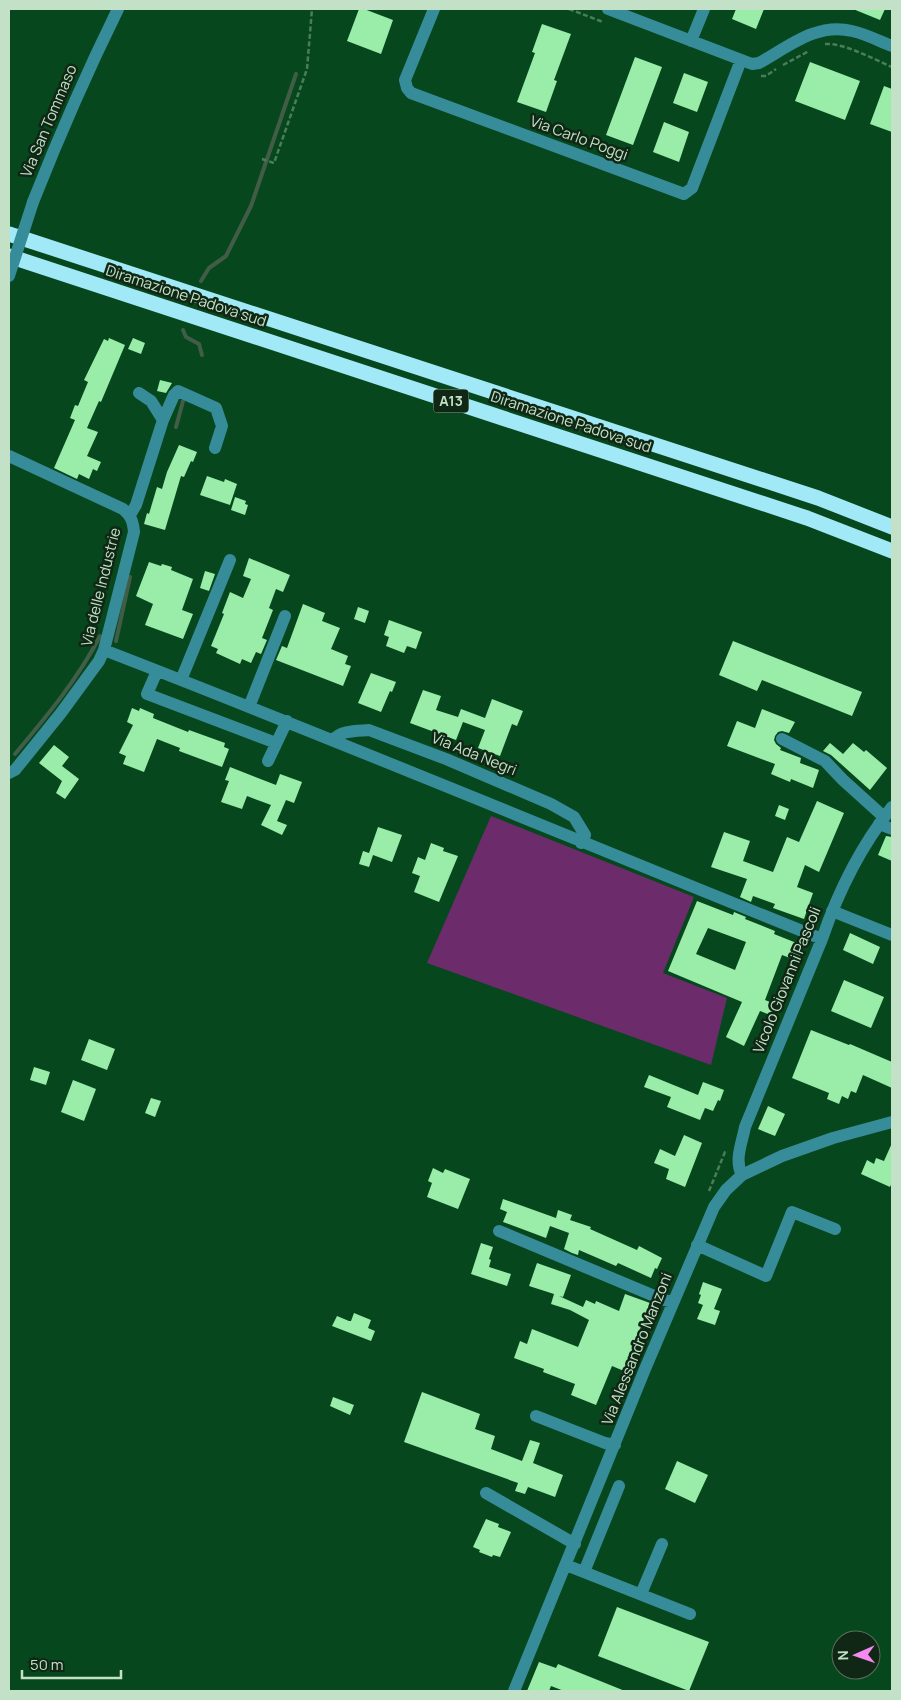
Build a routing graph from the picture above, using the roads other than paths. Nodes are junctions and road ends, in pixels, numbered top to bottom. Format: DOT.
graph roads {
  1 [pos="118,9"];
  2 [pos="434,9"];
  3 [pos="608,9"];
  4 [pos="704,9"];
  5 [pos="691,41"];
  6 [pos="892,46"];
  7 [pos="741,60"];
  8 [pos="9,234"];
  9 [pos="9,256"];
  10 [pos="9,276"];
  11 [pos="139,394"];
  12 [pos="163,420"];
  13 [pos="215,448"];
  14 [pos="9,456"];
  15 [pos="130,514"];
  16 [pos="892,527"];
  17 [pos="892,551"];
  18 [pos="230,560"];
  19 [pos="285,616"];
  20 [pos="104,650"];
  21 [pos="157,671"];
  22 [pos="181,680"];
  23 [pos="249,707"];
  24 [pos="287,721"];
  25 [pos="782,739"];
  26 [pos="333,740"];
  27 [pos="276,743"];
  28 [pos="268,761"];
  29 [pos="9,773"];
  30 [pos="885,816"];
  31 [pos="892,829"];
  32 [pos="581,843"];
  33 [pos="832,911"];
  34 [pos="892,934"];
  35 [pos="822,939"];
  36 [pos="892,1122"];
  37 [pos="742,1175"];
  38 [pos="835,1229"];
  39 [pos="499,1231"];
  40 [pos="697,1245"];
  41 [pos="673,1302"];
  42 [pos="536,1416"];
  43 [pos="615,1445"];
  44 [pos="619,1486"];
  45 [pos="486,1493"];
  46 [pos="575,1544"];
  47 [pos="662,1544"];
  48 [pos="566,1565"];
  49 [pos="584,1572"];
  50 [pos="641,1594"];
  51 [pos="690,1614"];
  52 [pos="514,1691"];
  1 -- 10 [label="street, Via San Tommaso, bridge"];
  2 -- 7 [label="street, Via Carlo Poggi"];
  3 -- 5 [label="street"];
  4 -- 5 [label="street"];
  5 -- 7 [label="street"];
  6 -- 7 [label="street"];
  8 -- 16 [label="highway, Diramazione Padova sud / A13"];
  9 -- 17 [label="highway, Diramazione Padova sud / A13"];
  11 -- 12 [label="street"];
  12 -- 13 [label="street, Via delle Industrie"];
  12 -- 15 [label="street, Via delle Industrie"];
  14 -- 15 [label="street"];
  15 -- 20 [label="street, Via delle Industrie"];
  18 -- 22 [label="street"];
  19 -- 23 [label="street"];
  20 -- 21 [label="street"];
  20 -- 29 [label="street, Via delle Industrie"];
  21 -- 22 [label="street"];
  21 -- 27 [label="street"];
  22 -- 23 [label="street"];
  23 -- 24 [label="street"];
  24 -- 26 [label="street"];
  24 -- 27 [label="street"];
  25 -- 30 [label="street"];
  26 -- 32 [label="street"];
  26 -- 32 [label="street, Via Ada Negri"];
  27 -- 28 [label="street"];
  30 -- 31 [label="street"];
  30 -- 33 [label="street, Vicolo Giovanni Pascoli"];
  32 -- 35 [label="street"];
  33 -- 34 [label="street"];
  33 -- 35 [label="street, Vicolo Giovanni Pascoli"];
  35 -- 37 [label="street, Vicolo Giovanni Pascoli"];
  36 -- 37 [label="street, Via Alessandro Manzoni"];
  37 -- 40 [label="street, Via Alessandro Manzoni"];
  38 -- 40 [label="street"];
  39 -- 41 [label="street"];
  40 -- 41 [label="street, Via Alessandro Manzoni"];
  41 -- 43 [label="street, Via Alessandro Manzoni"];
  42 -- 43 [label="street"];
  43 -- 46 [label="street, Via Alessandro Manzoni"];
  44 -- 49 [label="street"];
  45 -- 46 [label="street"];
  46 -- 48 [label="street, Via Alessandro Manzoni"];
  47 -- 50 [label="street"];
  48 -- 49 [label="street"];
  48 -- 52 [label="street, Via Alessandro Manzoni"];
  49 -- 50 [label="street"];
  50 -- 51 [label="street"];
}
